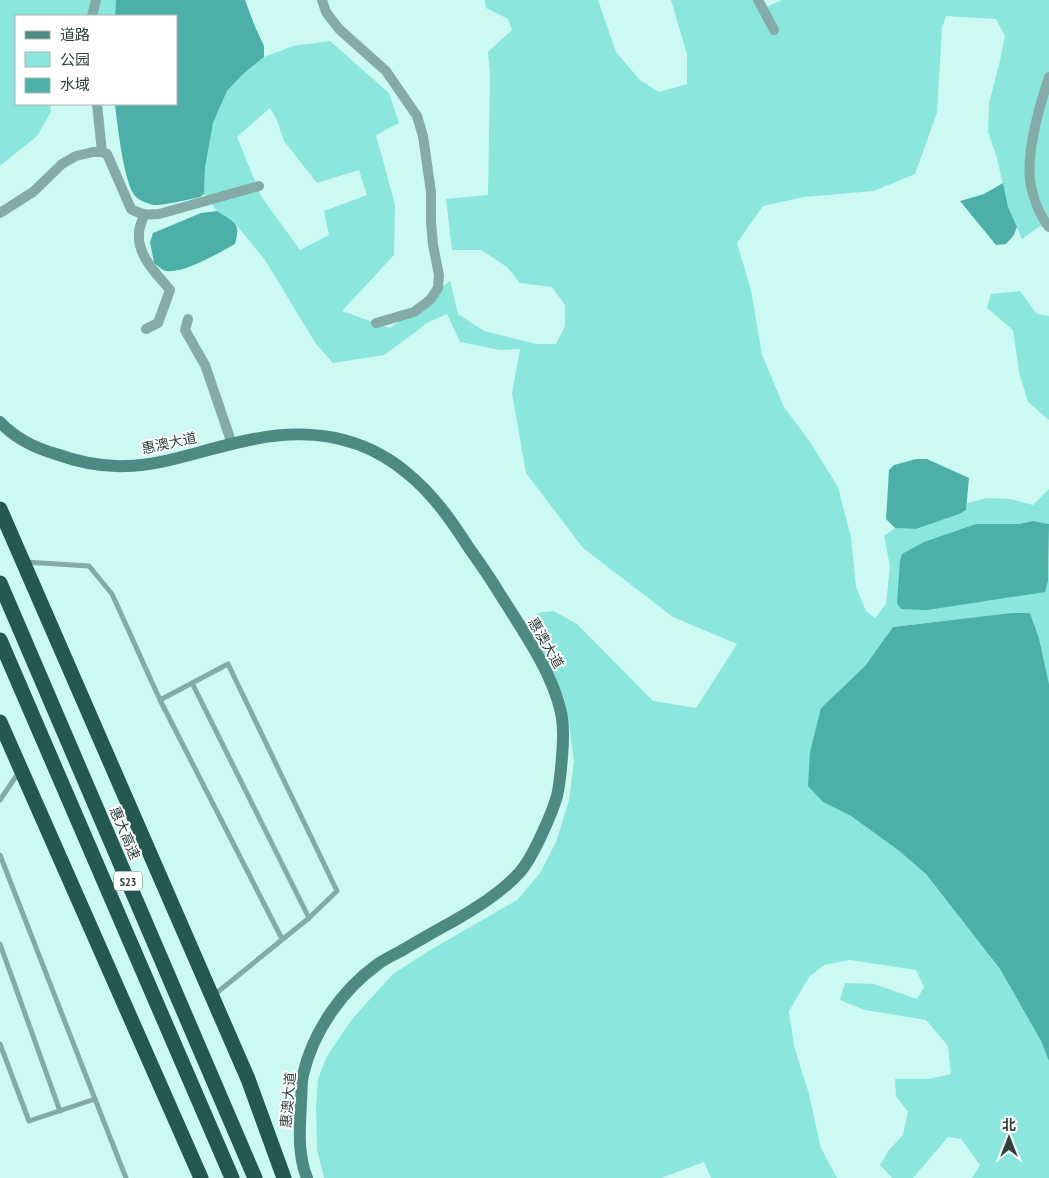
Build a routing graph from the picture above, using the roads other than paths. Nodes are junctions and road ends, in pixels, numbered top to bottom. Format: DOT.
graph roads {
  1 [pos="96,0"];
  2 [pos="322,0"];
  3 [pos="758,0"];
  4 [pos="92,15"];
  5 [pos="774,30"];
  6 [pos="1049,77"];
  7 [pos="97,105"];
  8 [pos="102,152"];
  9 [pos="259,186"];
  10 [pos="0,214"];
  11 [pos="144,215"];
  12 [pos="1049,227"];
  13 [pos="188,319"];
  14 [pos="376,323"];
  15 [pos="146,329"];
  16 [pos="0,422"];
  17 [pos="232,444"];
  18 [pos="0,509"];
  19 [pos="24,562"];
  20 [pos="0,584"];
  21 [pos="0,640"];
  22 [pos="192,683"];
  23 [pos="160,700"];
  24 [pos="0,722"];
  25 [pos="21,770"];
  26 [pos="0,800"];
  27 [pos="0,855"];
  28 [pos="309,918"];
  29 [pos="282,939"];
  30 [pos="0,944"];
  31 [pos="212,997"];
  32 [pos="0,1044"];
  33 [pos="95,1099"];
  34 [pos="60,1111"];
  35 [pos="126,1178"];
  36 [pos="201,1178"];
  37 [pos="232,1178"];
  38 [pos="255,1178"];
  39 [pos="284,1178"];
  40 [pos="307,1178"];
  1 -- 4 [label="street"];
  2 -- 14 [label="street"];
  3 -- 5 [label="street"];
  6 -- 12 [label="street"];
  7 -- 8 [label="street"];
  8 -- 10 [label="street"];
  8 -- 11 [label="street"];
  9 -- 11 [label="street"];
  11 -- 15 [label="street"];
  13 -- 17 [label="street"];
  16 -- 17 [label="street, 惠澳大道"];
  17 -- 40 [label="street, 惠澳大道"];
  18 -- 19 [label="highway"];
  19 -- 23 [label="lane"];
  19 -- 31 [label="highway"];
  20 -- 38 [label="highway, 惠大高速 / S23"];
  21 -- 37 [label="highway, S23"];
  22 -- 23 [label="lane"];
  22 -- 28 [label="lane"];
  22 -- 28 [label="lane"];
  23 -- 29 [label="lane"];
  24 -- 25 [label="highway"];
  25 -- 26 [label="lane"];
  25 -- 36 [label="highway"];
  27 -- 33 [label="lane"];
  28 -- 29 [label="lane"];
  29 -- 31 [label="lane"];
  30 -- 34 [label="lane"];
  31 -- 39 [label="highway"];
  32 -- 34 [label="lane"];
  33 -- 34 [label="lane"];
  33 -- 35 [label="lane"];
}
